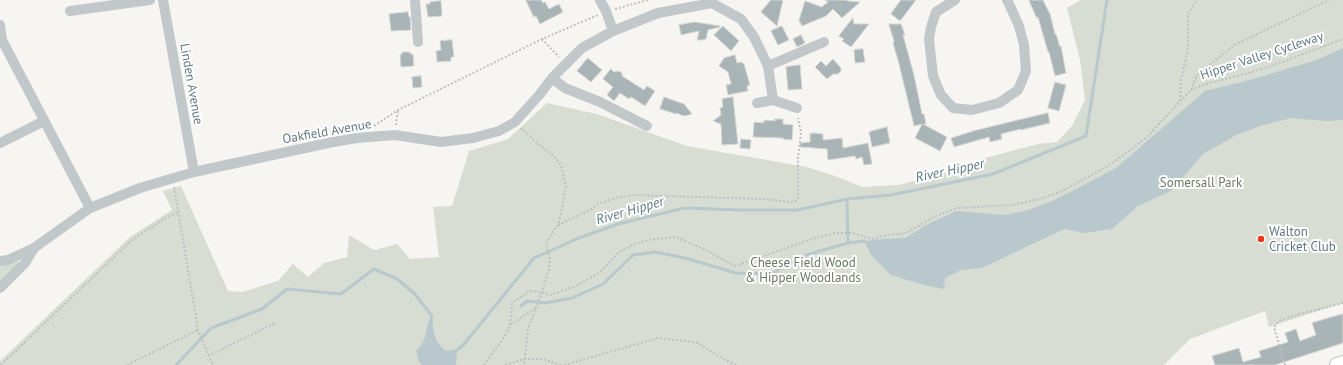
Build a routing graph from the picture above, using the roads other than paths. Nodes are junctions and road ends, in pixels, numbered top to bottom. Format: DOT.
graph roads {
  1 [pos="150,0"];
  2 [pos="163,0"];
  3 [pos="415,0"];
  4 [pos="600,0"];
  5 [pos="956,0"];
  6 [pos="1007,0"];
  7 [pos="712,2"];
  8 [pos="70,11"];
  9 [pos="0,25"];
  10 [pos="613,31"];
  11 [pos="1,40"];
  12 [pos="418,42"];
  13 [pos="824,42"];
  14 [pos="768,66"];
  15 [pos="552,78"];
  16 [pos="773,100"];
  17 [pos="758,103"];
  18 [pos="796,108"];
  19 [pos="44,121"];
  20 [pos="647,126"];
  21 [pos="0,143"];
  22 [pos="194,172"];
  23 [pos="90,208"];
  24 [pos="34,248"];
  25 [pos="0,261"];
  26 [pos="0,288"];
  27 [pos="1343,363"];
  28 [pos="1337,365"];
  1 -- 8 [label="street"];
  2 -- 22 [label="street, Linden Avenue"];
  3 -- 12 [label="street"];
  4 -- 10 [label="street"];
  5 -- 6 [label="street"];
  7 -- 10 [label="street, Oakfield Avenue"];
  7 -- 14 [label="street, Oakfield Avenue"];
  9 -- 11 [label="street"];
  10 -- 15 [label="street, Oakfield Avenue"];
  11 -- 19 [label="street"];
  13 -- 14 [label="street"];
  14 -- 16 [label="street, Oakfield Avenue"];
  15 -- 20 [label="street"];
  15 -- 22 [label="street, Oakfield Avenue"];
  16 -- 17 [label="street"];
  16 -- 18 [label="street"];
  19 -- 21 [label="street"];
  19 -- 23 [label="street"];
  22 -- 23 [label="street, Oakfield Avenue"];
  23 -- 24 [label="street, Oakfield Avenue"];
  24 -- 25 [label="street"];
  24 -- 26 [label="street"];
  27 -- 28 [label="street"];
}
